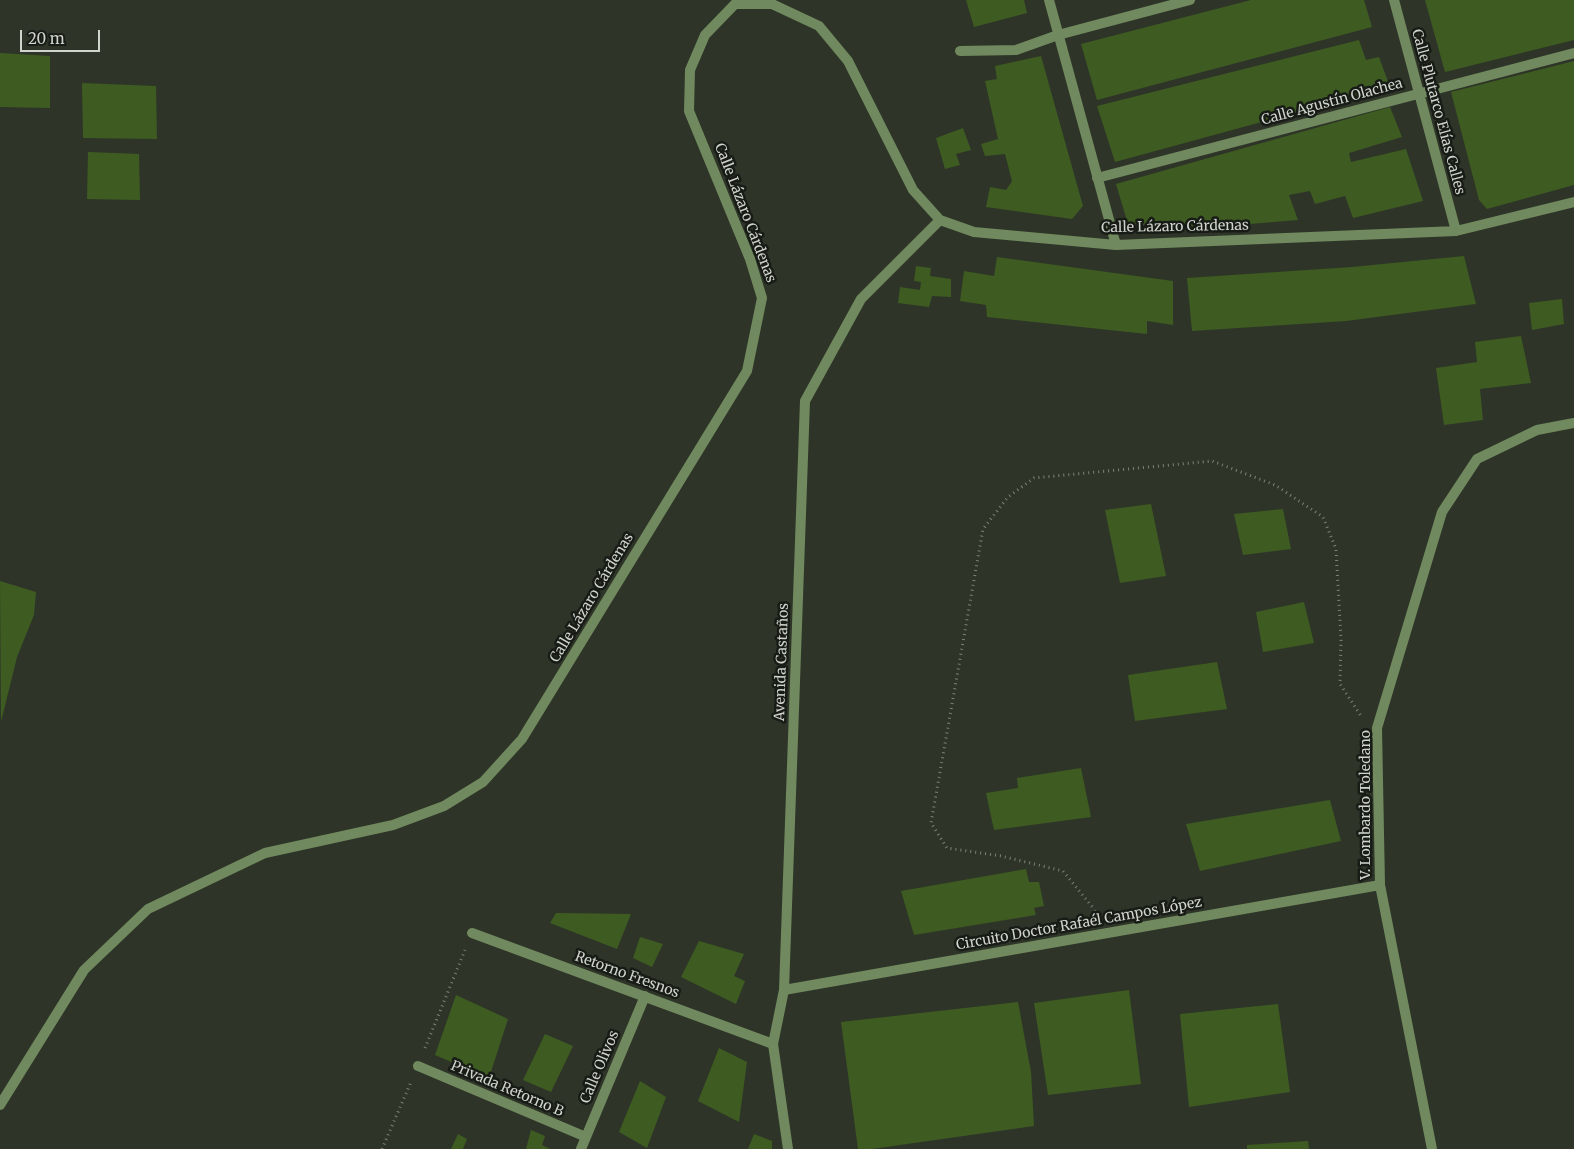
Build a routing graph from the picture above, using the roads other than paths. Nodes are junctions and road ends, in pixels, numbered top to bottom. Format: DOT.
graph roads {
  1 [pos="1049,0"];
  2 [pos="1190,0"];
  3 [pos="1394,0"];
  4 [pos="1058,35"];
  5 [pos="960,51"];
  6 [pos="1574,53"];
  7 [pos="1419,94"];
  8 [pos="1097,178"];
  9 [pos="1574,202"];
  10 [pos="940,220"];
  11 [pos="1456,230"];
  12 [pos="1116,245"];
  13 [pos="1574,423"];
  14 [pos="1380,885"];
  15 [pos="472,933"];
  16 [pos="784,990"];
  17 [pos="645,996"];
  18 [pos="773,1044"];
  19 [pos="418,1066"];
  20 [pos="0,1105"];
  21 [pos="586,1138"];
  22 [pos="581,1149"];
  23 [pos="788,1149"];
  24 [pos="1432,1149"];
  1 -- 4 [label="street"];
  2 -- 4 [label="street"];
  3 -- 7 [label="street, Calle Plutarco Elías Calles"];
  4 -- 5 [label="street"];
  4 -- 8 [label="street"];
  6 -- 7 [label="street, Calle Agustín Olachea"];
  7 -- 8 [label="street, Calle Agustín Olachea"];
  7 -- 11 [label="street, Calle Plutarco Elías Calles"];
  8 -- 12 [label="street"];
  9 -- 11 [label="street, Calle Lázaro Cárdenas"];
  10 -- 12 [label="street, Calle Lázaro Cárdenas"];
  10 -- 16 [label="street, Avenida Castaños"];
  10 -- 20 [label="street, Calle Lázaro Cárdenas"];
  11 -- 12 [label="street, Calle Lázaro Cárdenas"];
  13 -- 14 [label="street, V. Lombardo Toledano"];
  14 -- 16 [label="street, Circuito Doctor Rafaél Campos López"];
  14 -- 24 [label="street, V. Lombardo Toledano"];
  15 -- 17 [label="street, Retorno Fresnos"];
  16 -- 18 [label="street, Avenida Castaños"];
  17 -- 18 [label="street, Retorno Fresnos"];
  17 -- 21 [label="street, Calle Olivos"];
  18 -- 23 [label="street, Avenida Castaños"];
  19 -- 21 [label="street, Privada Retorno B"];
  21 -- 22 [label="street, Calle Olivos"];
}
